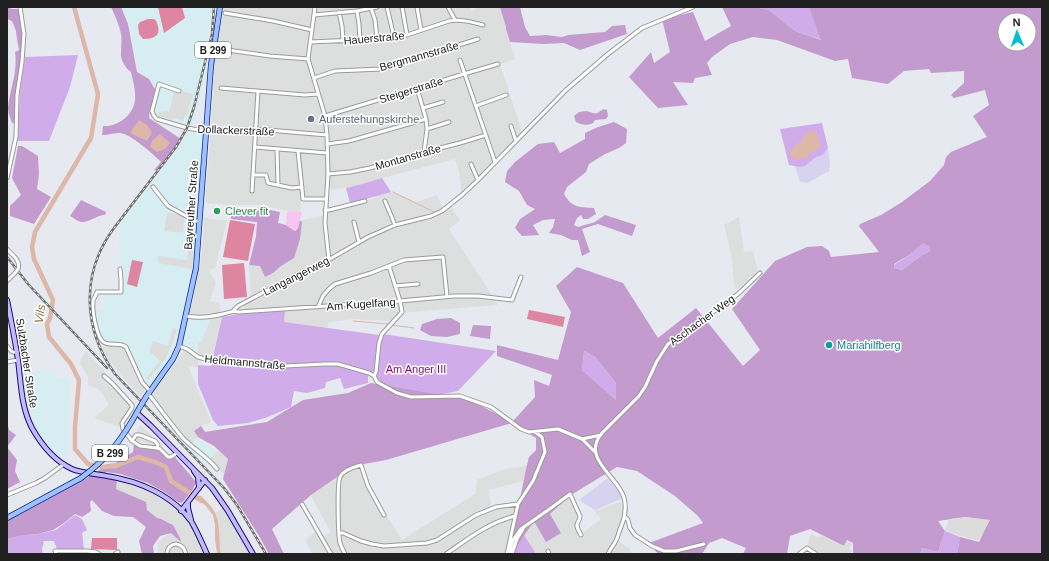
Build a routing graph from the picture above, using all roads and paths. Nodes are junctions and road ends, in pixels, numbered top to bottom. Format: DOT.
graph roads {
  1 [pos="20,7"];
  2 [pos="220,7"];
  3 [pos="315,7"];
  4 [pos="378,7"];
  5 [pos="387,7"];
  6 [pos="402,7"];
  7 [pos="417,7"];
  8 [pos="448,7"];
  9 [pos="692,7"];
  10 [pos="371,8"];
  11 [pos="356,11"];
  12 [pos="339,12"];
  13 [pos="225,13"];
  14 [pos="314,13"];
  15 [pos="455,20"];
  16 [pos="483,25"];
  17 [pos="312,30"];
  18 [pos="422,30"];
  19 [pos="407,35"];
  20 [pos="394,37"];
  21 [pos="478,39"];
  22 [pos="360,40"];
  23 [pos="376,40"];
  24 [pos="343,41"];
  25 [pos="310,42"];
  26 [pos="214,48"];
  27 [pos="308,59"];
  28 [pos="460,60"];
  29 [pos="498,64"];
  30 [pos="464,74"];
  31 [pos="314,78"];
  32 [pos="221,88"];
  33 [pos="417,88"];
  34 [pos="179,91"];
  35 [pos="258,91"];
  36 [pos="318,94"];
  37 [pos="506,95"];
  38 [pos="444,102"];
  39 [pos="476,106"];
  40 [pos="423,108"];
  41 [pos="325,116"];
  42 [pos="426,119"];
  43 [pos="450,122"];
  44 [pos="511,126"];
  45 [pos="256,129"];
  46 [pos="427,129"];
  47 [pos="205,130"];
  48 [pos="327,135"];
  49 [pos="486,135"];
  50 [pos="516,141"];
  51 [pos="327,144"];
  52 [pos="255,147"];
  53 [pos="277,149"];
  54 [pos="298,151"];
  55 [pos="424,152"];
  56 [pos="327,153"];
  57 [pos="495,162"];
  58 [pos="471,164"];
  59 [pos="328,174"];
  60 [pos="253,175"];
  61 [pos="7,178"];
  62 [pos="478,180"];
  63 [pos="278,185"];
  64 [pos="153,187"];
  65 [pos="302,187"];
  66 [pos="252,191"];
  67 [pos="326,199"];
  68 [pos="365,201"];
  69 [pos="385,201"];
  70 [pos="325,210"];
  71 [pos="199,222"];
  72 [pos="354,222"];
  73 [pos="395,225"];
  74 [pos="359,242"];
  75 [pos="7,249"];
  76 [pos="329,260"];
  77 [pos="389,266"];
  78 [pos="120,269"];
  79 [pos="760,273"];
  80 [pos="521,277"];
  81 [pos="7,281"];
  82 [pos="418,284"];
  83 [pos="395,286"];
  84 [pos="447,296"];
  85 [pos="7,300"];
  86 [pos="400,301"];
  87 [pos="318,307"];
  88 [pos="233,311"];
  89 [pos="186,316"];
  90 [pos="7,346"];
  91 [pos="179,346"];
  92 [pos="17,352"];
  93 [pos="18,360"];
  94 [pos="7,362"];
  95 [pos="104,376"];
  96 [pos="374,376"];
  97 [pos="148,394"];
  98 [pos="137,413"];
  99 [pos="549,430"];
  100 [pos="535,432"];
  101 [pos="601,434"];
  102 [pos="542,437"];
  103 [pos="582,439"];
  104 [pos="132,441"];
  105 [pos="157,448"];
  106 [pos="178,452"];
  107 [pos="596,453"];
  108 [pos="64,464"];
  109 [pos="192,467"];
  110 [pos="217,469"];
  111 [pos="206,480"];
  112 [pos="199,488"];
  113 [pos="7,495"];
  114 [pos="302,504"];
  115 [pos="518,504"];
  116 [pos="185,507"];
  117 [pos="384,515"];
  118 [pos="515,516"];
  119 [pos="625,517"];
  120 [pos="7,518"];
  121 [pos="191,522"];
  122 [pos="339,533"];
  123 [pos="581,535"];
  124 [pos="704,544"];
  125 [pos="55,553"];
  126 [pos="99,554"];
  127 [pos="167,554"];
  128 [pos="186,554"];
  129 [pos="206,554"];
  130 [pos="253,554"];
  131 [pos="331,554"];
  132 [pos="345,554"];
  133 [pos="446,554"];
  134 [pos="509,554"];
  135 [pos="608,554"];
  136 [pos="800,554"];
  137 [pos="816,554"];
  1 -- 61 [label="street"];
  2 -- 26 [label="main road, Bayreuther Straße / B 299"];
  3 -- 14 [label="street"];
  4 -- 10 [label="street"];
  5 -- 20 [label="street"];
  6 -- 19 [label="street"];
  7 -- 18 [label="street"];
  8 -- 15 [label="street"];
  9 -- 50 [label="street, Langangerweg"];
  10 -- 11 [label="street"];
  10 -- 23 [label="street"];
  11 -- 12 [label="street"];
  11 -- 22 [label="street"];
  12 -- 14 [label="street"];
  12 -- 24 [label="street"];
  13 -- 17 [label="street"];
  14 -- 17 [label="street"];
  15 -- 16 [label="street, Hauerstraße"];
  15 -- 18 [label="street, Hauerstraße"];
  17 -- 25 [label="street"];
  18 -- 19 [label="street, Hauerstraße"];
  19 -- 20 [label="street, Hauerstraße"];
  20 -- 23 [label="street, Hauerstraße"];
  21 -- 31 [label="street, Bergmannstraße"];
  22 -- 23 [label="street, Hauerstraße"];
  22 -- 24 [label="street, Hauerstraße"];
  24 -- 25 [label="street, Hauerstraße"];
  25 -- 27 [label="street"];
  26 -- 27 [label="street"];
  26 -- 47 [label="main road, Bayreuther Straße / B 299"];
  27 -- 31 [label="street"];
  28 -- 30 [label="street"];
  29 -- 30 [label="street, Steigerstraße"];
  30 -- 33 [label="street, Steigerstraße"];
  30 -- 39 [label="street"];
  31 -- 36 [label="street"];
  32 -- 35 [label="street"];
  33 -- 40 [label="street"];
  33 -- 41 [label="street, Steigerstraße"];
  34 -- 47 [label="street, Dollackerstraße"];
  35 -- 36 [label="street"];
  35 -- 45 [label="street"];
  36 -- 41 [label="street"];
  37 -- 39 [label="street"];
  38 -- 40 [label="street"];
  39 -- 49 [label="street"];
  40 -- 42 [label="street"];
  41 -- 48 [label="street"];
  42 -- 46 [label="street"];
  42 -- 51 [label="street"];
  43 -- 46 [label="street"];
  44 -- 50 [label="street"];
  45 -- 47 [label="street, Dollackerstraße"];
  45 -- 48 [label="street, Dollackerstraße"];
  45 -- 52 [label="street"];
  46 -- 55 [label="street"];
  47 -- 71 [label="main road, Bayreuther Straße / B 299"];
  48 -- 51 [label="street"];
  49 -- 55 [label="street, Montanstraße"];
  49 -- 57 [label="street"];
  50 -- 57 [label="street, Langangerweg"];
  51 -- 56 [label="street"];
  52 -- 53 [label="street"];
  52 -- 60 [label="street"];
  53 -- 54 [label="street"];
  53 -- 63 [label="street"];
  54 -- 56 [label="street"];
  54 -- 65 [label="street"];
  55 -- 59 [label="street, Montanstraße"];
  56 -- 59 [label="street"];
  57 -- 62 [label="street, Langangerweg"];
  58 -- 62 [label="street"];
  59 -- 67 [label="street"];
  60 -- 63 [label="street"];
  60 -- 66 [label="street"];
  62 -- 73 [label="street, Langangerweg"];
  63 -- 65 [label="street"];
  64 -- 71 [label="street"];
  65 -- 67 [label="street"];
  67 -- 70 [label="street"];
  68 -- 70 [label="street"];
  69 -- 73 [label="street"];
  70 -- 76 [label="street"];
  71 -- 89 [label="main road, Bayreuther Straße / B 299"];
  72 -- 74 [label="street"];
  73 -- 74 [label="street, Langangerweg"];
  74 -- 76 [label="street, Langangerweg"];
  75 -- 81 [label="street, bridge"];
  76 -- 88 [label="street, Langangerweg"];
  77 -- 83 [label="street"];
  77 -- 84 [label="street"];
  77 -- 87 [label="street"];
  78 -- 97 [label="street"];
  79 -- 101 [label="street, Aschacher Weg"];
  80 -- 84 [label="street, Am Kugelfang"];
  82 -- 83 [label="street"];
  83 -- 86 [label="street"];
  84 -- 86 [label="street, Am Kugelfang"];
  85 -- 92 [label="main road, Sulzbacher Straße"];
  86 -- 87 [label="street, Am Kugelfang"];
  86 -- 96 [label="street"];
  87 -- 88 [label="street, Am Kugelfang"];
  88 -- 89 [label="street, Am Kugelfang"];
  89 -- 91 [label="main road, Bayreuther Straße / B 299"];
  90 -- 92 [label="street"];
  91 -- 96 [label="street, Heldmannstraße"];
  91 -- 97 [label="main road, Bayreuther Straße / B 299"];
  92 -- 93 [label="main road, Sulzbacher Straße"];
  93 -- 94 [label="street"];
  93 -- 108 [label="main road, Sulzbacher Straße"];
  95 -- 104 [label="street"];
  96 -- 100 [label="street, Heldmannstraße"];
  97 -- 98 [label="main road, Bayreuther Straße / B 299, bridge"];
  97 -- 110 [label="street"];
  98 -- 106 [label="main road"];
  98 -- 120 [label="main road, B 299, bridge"];
  99 -- 100 [label="street"];
  99 -- 102 [label="street"];
  99 -- 103 [label="street"];
  100 -- 102 [label="street"];
  101 -- 103 [label="street"];
  101 -- 107 [label="street"];
  102 -- 115 [label="street"];
  103 -- 107 [label="street"];
  104 -- 105 [label="street"];
  104 -- 105 [label="street"];
  105 -- 106 [label="street"];
  106 -- 109 [label="main road"];
  107 -- 119 [label="street"];
  108 -- 113 [label="street"];
  108 -- 116 [label="main road, Sulzbacher Straße"];
  109 -- 111 [label="main road"];
  109 -- 112 [label="main road"];
  111 -- 112 [label="main road"];
  111 -- 130 [label="main road"];
  112 -- 116 [label="main road"];
  114 -- 131 [label="street"];
  115 -- 118 [label="street"];
  115 -- 122 [label="street"];
  116 -- 121 [label="main road, Sulzbacher Straße"];
  116 -- 121 [label="main road, Sulzbacher Straße"];
  117 -- 122 [label="street"];
  118 -- 133 [label="street"];
  118 -- 134 [label="street"];
  119 -- 124 [label="street"];
  119 -- 135 [label="street"];
  121 -- 129 [label="main road, Sulzbacher Straße"];
  122 -- 132 [label="street"];
  123 -- 134 [label="street"];
  125 -- 126 [label="street"];
  127 -- 128 [label="street"];
  136 -- 137 [label="street"];
}
